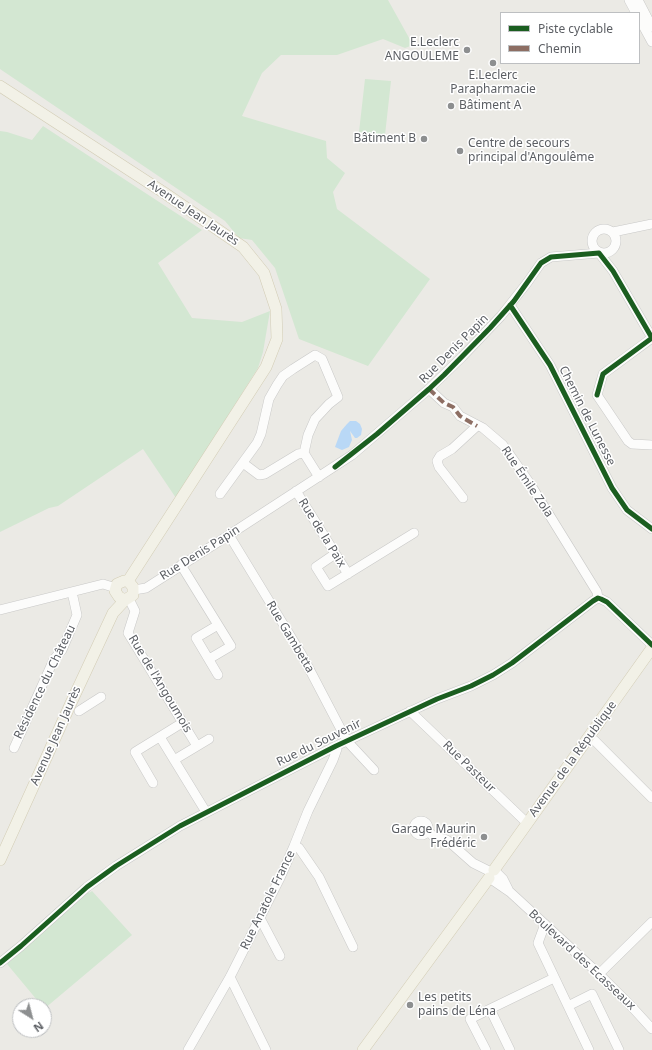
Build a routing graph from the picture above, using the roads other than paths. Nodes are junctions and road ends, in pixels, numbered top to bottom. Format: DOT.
graph roads {
  1 [pos="629,0"];
  2 [pos="638,0"];
  3 [pos="635,12"];
  4 [pos="640,20"];
  5 [pos="652,27"];
  6 [pos="652,42"];
  7 [pos="0,86"];
  8 [pos="652,224"];
  9 [pos="641,227"];
  10 [pos="613,232"];
  11 [pos="617,242"];
  12 [pos="592,244"];
  13 [pos="612,251"];
  14 [pos="599,253"];
  15 [pos="583,254"];
  16 [pos="613,271"];
  17 [pos="510,305"];
  18 [pos="429,389"];
  19 [pos="478,426"];
  20 [pos="652,445"];
  21 [pos="304,453"];
  22 [pos="243,463"];
  23 [pos="319,476"];
  24 [pos="296,491"];
  25 [pos="220,494"];
  26 [pos="462,498"];
  27 [pos="652,529"];
  28 [pos="414,533"];
  29 [pos="229,535"];
  30 [pos="335,554"];
  31 [pos="182,565"];
  32 [pos="348,574"];
  33 [pos="72,592"];
  34 [pos="125,592"];
  35 [pos="598,598"];
  36 [pos="0,610"];
  37 [pos="218,625"];
  38 [pos="652,645"];
  39 [pos="652,648"];
  40 [pos="209,659"];
  41 [pos="218,675"];
  42 [pos="101,698"];
  43 [pos="79,711"];
  44 [pos="410,711"];
  45 [pos="182,723"];
  46 [pos="160,737"];
  47 [pos="589,737"];
  48 [pos="209,739"];
  49 [pos="347,741"];
  50 [pos="197,746"];
  51 [pos="336,746"];
  52 [pos="14,748"];
  53 [pos="174,760"];
  54 [pos="374,770"];
  55 [pos="154,783"];
  56 [pos="652,798"];
  57 [pos="206,812"];
  58 [pos="527,823"];
  59 [pos="428,831"];
  60 [pos="294,846"];
  61 [pos="0,859"];
  62 [pos="492,874"];
  63 [pos="260,918"];
  64 [pos="652,922"];
  65 [pos="545,924"];
  66 [pos="353,947"];
  67 [pos="280,956"];
  68 [pos="0,963"];
  69 [pos="599,974"];
  70 [pos="230,977"];
  71 [pos="554,978"];
  72 [pos="568,1006"];
  73 [pos="490,1009"];
  74 [pos="652,1029"];
  75 [pos="188,1050"];
  76 [pos="266,1050"];
  77 [pos="363,1050"];
  78 [pos="486,1050"];
  79 [pos="510,1050"];
  80 [pos="589,1050"];
  81 [pos="619,1050"];
  1 -- 3 [label="street"];
  2 -- 5 [label="street"];
  4 -- 6 [label="street"];
  7 -- 34 [label="main road, Avenue Jean Jaurès"];
  8 -- 9 [label="street"];
  9 -- 10 [label="street"];
  9 -- 11 [label="street"];
  10 -- 11 [label="street"];
  10 -- 12 [label="street"];
  11 -- 13 [label="street"];
  12 -- 14 [label="street"];
  12 -- 15 [label="street"];
  13 -- 14 [label="street"];
  13 -- 16 [label="street"];
  14 -- 15 [label="street, Rue Denis Papin"];
  14 -- 16 [label="street"];
  15 -- 17 [label="street, Rue Denis Papin"];
  16 -- 20 [label="street"];
  17 -- 18 [label="street, Rue Denis Papin"];
  17 -- 27 [label="street, Chemin de Lunesse"];
  18 -- 19 [label="street, Rue Émile Zola"];
  18 -- 23 [label="street, Rue Denis Papin"];
  19 -- 26 [label="street"];
  19 -- 35 [label="street, Rue Émile Zola"];
  21 -- 22 [label="street"];
  21 -- 22 [label="street"];
  21 -- 23 [label="street"];
  22 -- 25 [label="street"];
  23 -- 24 [label="street, Rue Denis Papin"];
  24 -- 29 [label="street, Rue Denis Papin"];
  24 -- 30 [label="street, Rue de la Paix"];
  28 -- 32 [label="street"];
  29 -- 31 [label="street, Rue Denis Papin"];
  29 -- 49 [label="street, Rue Gambetta"];
  30 -- 32 [label="street, Rue de la Paix"];
  30 -- 32 [label="street"];
  31 -- 34 [label="street, Rue Denis Papin"];
  31 -- 37 [label="street"];
  33 -- 34 [label="street"];
  33 -- 36 [label="street"];
  33 -- 52 [label="street, Résidence du Château"];
  34 -- 45 [label="street, Rue de l'Angoumois"];
  34 -- 61 [label="main road, Avenue Jean Jaurès"];
  35 -- 38 [label="street"];
  35 -- 44 [label="street, Rue du Souvenir"];
  37 -- 40 [label="street"];
  37 -- 40 [label="street"];
  39 -- 47 [label="main road, Avenue de la République"];
  40 -- 41 [label="street"];
  42 -- 43 [label="street"];
  44 -- 49 [label="street, Rue du Souvenir"];
  44 -- 58 [label="street, Rue Pasteur"];
  45 -- 46 [label="street"];
  45 -- 50 [label="street, Rue de l'Angoumois"];
  46 -- 53 [label="street"];
  46 -- 55 [label="street"];
  47 -- 56 [label="street"];
  47 -- 58 [label="main road, Avenue de la République"];
  48 -- 50 [label="street"];
  49 -- 51 [label="street, Rue du Souvenir"];
  49 -- 54 [label="street, Rue Gambetta"];
  50 -- 53 [label="street"];
  51 -- 57 [label="street, Rue du Souvenir"];
  51 -- 60 [label="street, Rue Anatole France"];
  53 -- 57 [label="street"];
  57 -- 68 [label="street, Rue du Souvenir"];
  58 -- 62 [label="main road, Avenue de la République"];
  59 -- 62 [label="street, Boulevard des Ecasseaux"];
  60 -- 63 [label="street, Rue Anatole France"];
  60 -- 66 [label="street"];
  62 -- 65 [label="street, Boulevard des Ecasseaux"];
  62 -- 77 [label="main road, Avenue de la République"];
  63 -- 67 [label="street"];
  63 -- 70 [label="street, Rue Anatole France"];
  64 -- 69 [label="street"];
  65 -- 69 [label="street, Boulevard des Ecasseaux"];
  65 -- 71 [label="street"];
  69 -- 74 [label="street, Boulevard des Ecasseaux"];
  70 -- 75 [label="street, Rue Anatole France"];
  70 -- 76 [label="street"];
  71 -- 72 [label="street"];
  71 -- 73 [label="street"];
  72 -- 80 [label="street"];
  72 -- 81 [label="street"];
  73 -- 78 [label="street"];
  73 -- 79 [label="street"];
}
